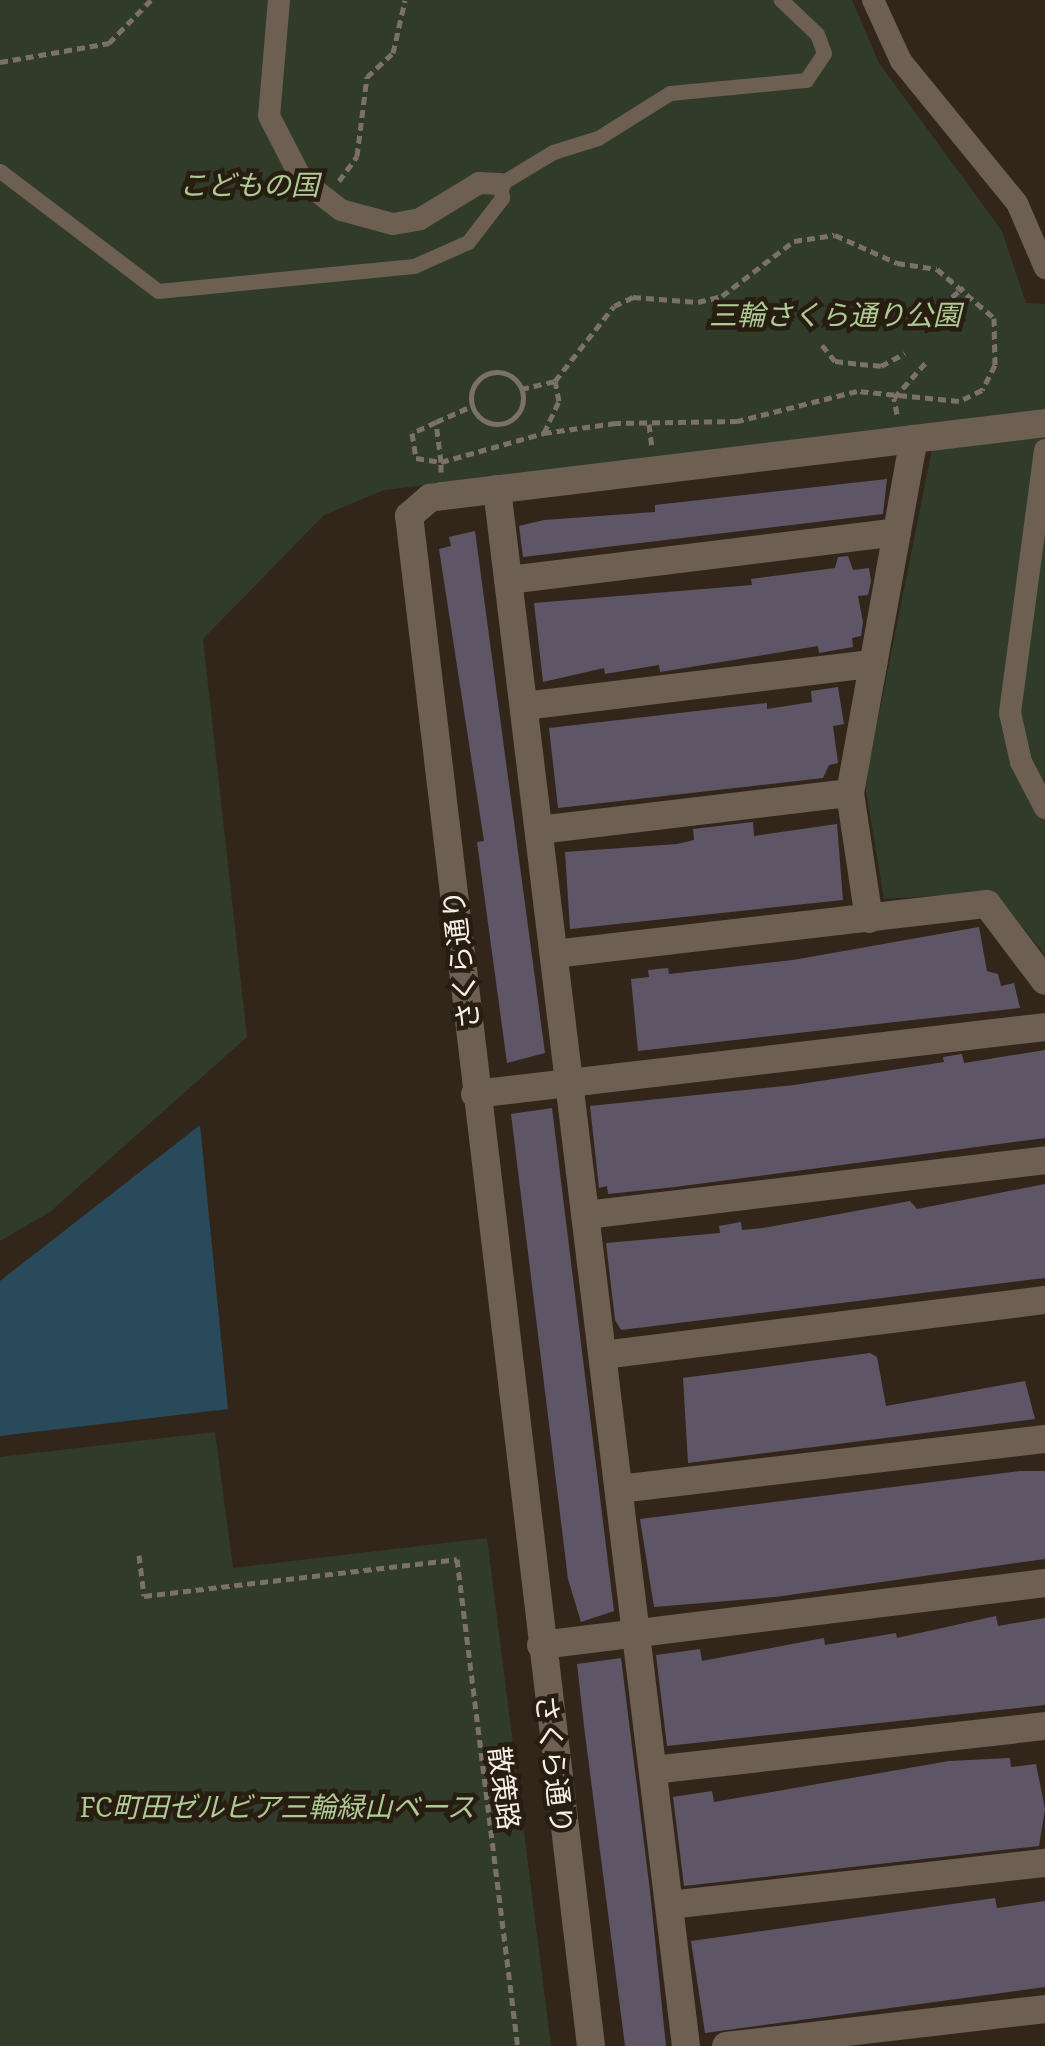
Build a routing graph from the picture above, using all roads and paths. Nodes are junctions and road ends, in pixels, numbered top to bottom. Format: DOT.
graph roads {
  1 [pos="151,0"];
  2 [pos="279,0"];
  3 [pos="406,0"];
  4 [pos="781,0"];
  5 [pos="874,0"];
  6 [pos="0,62"];
  7 [pos="0,171"];
  8 [pos="500,184"];
  9 [pos="320,195"];
  10 [pos="1045,268"];
  11 [pos="964,287"];
  12 [pos="942,305"];
  13 [pos="822,345"];
  14 [pos="905,353"];
  15 [pos="928,360"];
  16 [pos="555,381"];
  17 [pos="521,388"];
  18 [pos="894,398"];
  19 [pos="472,406"];
  20 [pos="436,422"];
  21 [pos="1045,423"];
  22 [pos="544,433"];
  23 [pos="914,439"];
  24 [pos="1045,450"];
  25 [pos="440,462"];
  26 [pos="496,489"];
  27 [pos="443,496"];
  28 [pos="897,532"];
  29 [pos="508,580"];
  30 [pos="873,664"];
  31 [pos="524,706"];
  32 [pos="850,793"];
  33 [pos="1045,808"];
  34 [pos="539,830"];
  35 [pos="869,920"];
  36 [pos="554,954"];
  37 [pos="1045,981"];
  38 [pos="1045,1028"];
  39 [pos="571,1084"];
  40 [pos="474,1094"];
  41 [pos="1045,1160"];
  42 [pos="586,1215"];
  43 [pos="1045,1300"];
  44 [pos="603,1355"];
  45 [pos="1045,1439"];
  46 [pos="619,1489"];
  47 [pos="139,1555"];
  48 [pos="1045,1583"];
  49 [pos="636,1634"];
  50 [pos="541,1645"];
  51 [pos="1045,1726"];
  52 [pos="653,1770"];
  53 [pos="1045,1863"];
  54 [pos="669,1905"];
  55 [pos="1045,2009"];
  56 [pos="518,2046"];
  57 [pos="590,2046"];
  58 [pos="686,2046"];
  59 [pos="726,2046"];
  1 -- 6 [label="path"];
  2 -- 9 [label="street"];
  3 -- 9 [label="path"];
  4 -- 8 [label="lane"];
  5 -- 10 [label="street"];
  7 -- 8 [label="lane"];
  8 -- 9 [label="street"];
  11 -- 12 [label="path"];
  11 -- 16 [label="path"];
  11 -- 18 [label="path"];
  13 -- 14 [label="path"];
  15 -- 18 [label="path"];
  16 -- 17 [label="path"];
  16 -- 22 [label="path"];
  17 -- 19 [label="path"];
  17 -- 19 [label="path"];
  18 -- 22 [label="path"];
  19 -- 20 [label="path"];
  20 -- 25 [label="path"];
  20 -- 25 [label="path"];
  21 -- 23 [label="street"];
  22 -- 25 [label="path"];
  23 -- 26 [label="street"];
  23 -- 28 [label="street"];
  24 -- 33 [label="street"];
  25 -- 27 [label="path"];
  26 -- 27 [label="street"];
  26 -- 29 [label="street"];
  27 -- 40 [label="street, さくら通り"];
  28 -- 29 [label="street"];
  28 -- 30 [label="street"];
  29 -- 31 [label="street"];
  30 -- 31 [label="street"];
  30 -- 32 [label="street"];
  31 -- 34 [label="street"];
  32 -- 34 [label="street"];
  32 -- 35 [label="street"];
  34 -- 36 [label="street"];
  35 -- 36 [label="street"];
  35 -- 37 [label="street"];
  36 -- 39 [label="street"];
  38 -- 39 [label="street"];
  39 -- 40 [label="street"];
  39 -- 42 [label="street"];
  40 -- 50 [label="street, さくら通り"];
  41 -- 42 [label="street"];
  42 -- 44 [label="street"];
  43 -- 44 [label="street"];
  44 -- 46 [label="street"];
  45 -- 46 [label="street"];
  46 -- 49 [label="street"];
  47 -- 56 [label="path, 散策路"];
  48 -- 49 [label="street"];
  49 -- 50 [label="street"];
  49 -- 52 [label="street"];
  50 -- 57 [label="street, さくら通り"];
  51 -- 52 [label="street"];
  52 -- 54 [label="street"];
  53 -- 54 [label="street"];
  54 -- 58 [label="street"];
  55 -- 59 [label="street"];
}
